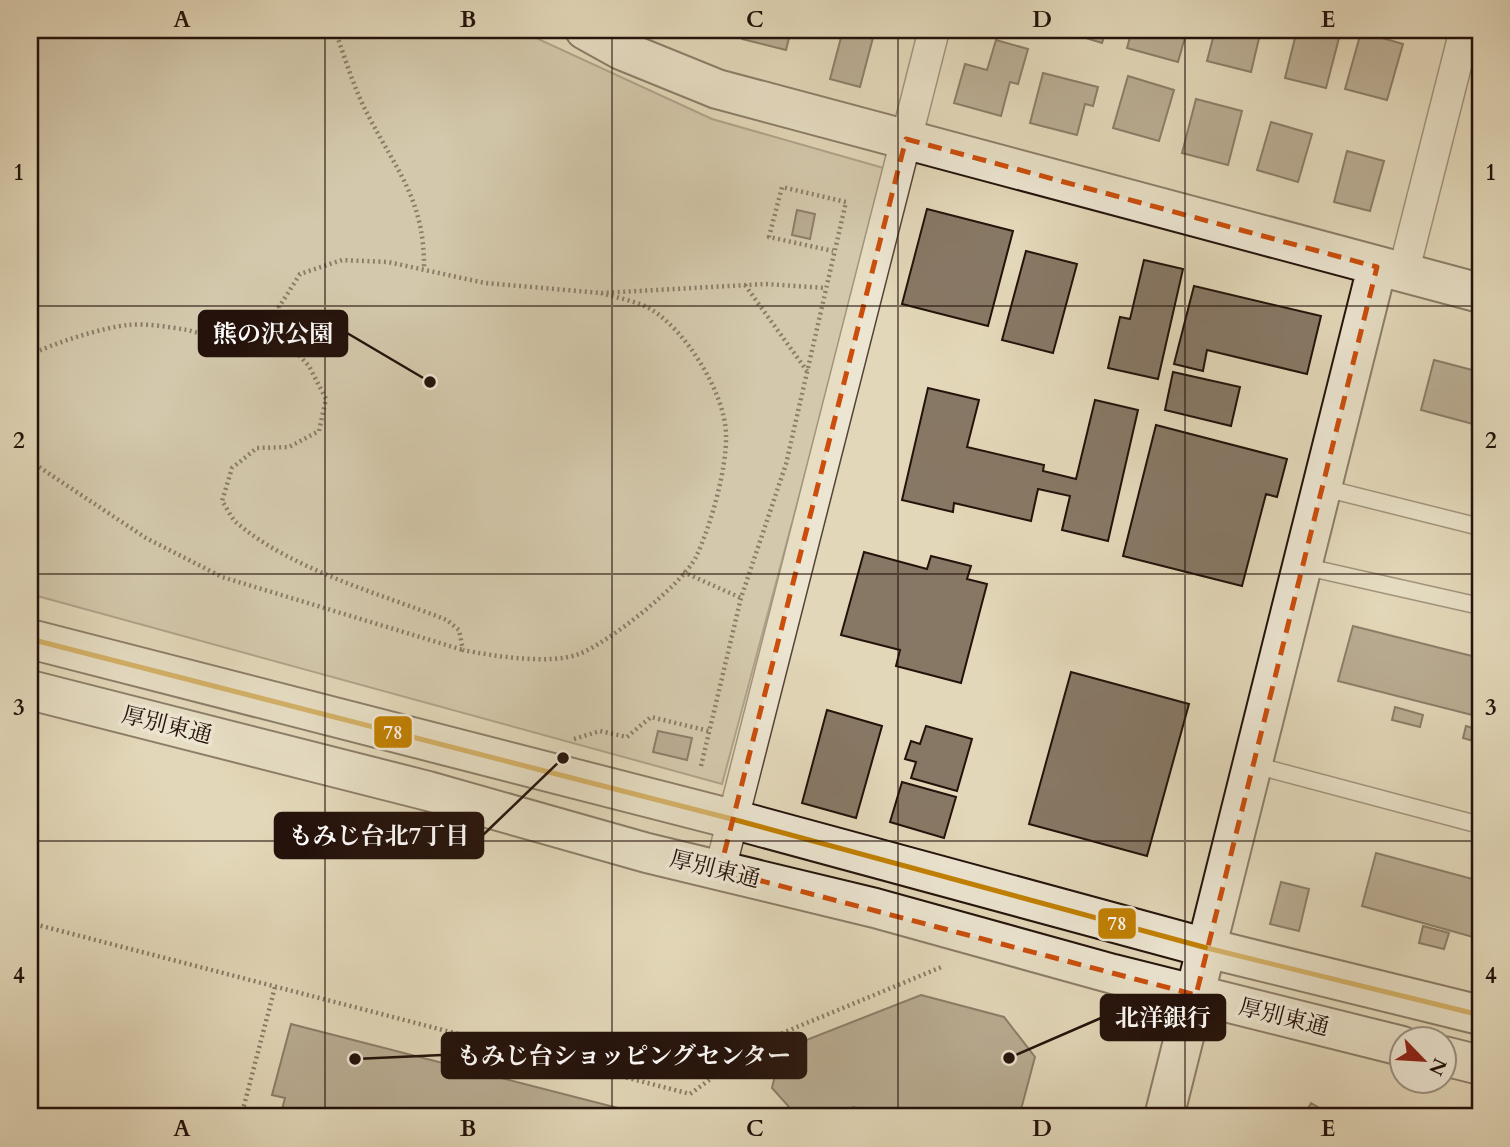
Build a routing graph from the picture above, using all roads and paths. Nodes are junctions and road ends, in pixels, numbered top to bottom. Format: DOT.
graph roads {
  1 [pos="335,30"];
  2 [pos="585,30"];
  3 [pos="934,30"];
  4 [pos="1465,30"];
  5 [pos="906,139"];
  6 [pos="833,251"];
  7 [pos="424,270"];
  8 [pos="1390,271"];
  9 [pos="744,284"];
  10 [pos="825,288"];
  11 [pos="601,293"];
  12 [pos="1480,293"];
  13 [pos="291,347"];
  14 [pos="30,355"];
  15 [pos="807,371"];
  16 [pos="30,461"];
  17 [pos="1321,487"];
  18 [pos="1480,527"];
  19 [pos="1300,565"];
  20 [pos="683,572"];
  21 [pos="741,598"];
  22 [pos="1480,606"];
  23 [pos="30,639"];
  24 [pos="463,650"];
  25 [pos="30,690"];
  26 [pos="709,731"];
  27 [pos="566,742"];
  28 [pos="1254,765"];
  29 [pos="701,766"];
  30 [pos="732,819"];
  31 [pos="1480,825"];
  32 [pos="720,870"];
  33 [pos="30,923"];
  34 [pos="1207,948"];
  35 [pos="947,964"];
  36 [pos="275,986"];
  37 [pos="1196,995"];
  38 [pos="1480,1015"];
  39 [pos="1388,1043"];
  40 [pos="1458,1060"];
  41 [pos="1480,1065"];
  42 [pos="241,1117"];
  43 [pos="1164,1117"];
  1 -- 7 [label="path"];
  2 -- 5 [label="street"];
  3 -- 5 [label="street"];
  4 -- 8 [label="street"];
  5 -- 8 [label="street"];
  5 -- 30 [label="street"];
  6 -- 6 [label="path"];
  6 -- 10 [label="path"];
  7 -- 11 [label="path"];
  7 -- 13 [label="path"];
  8 -- 12 [label="street"];
  8 -- 17 [label="street"];
  9 -- 10 [label="path"];
  9 -- 11 [label="path"];
  9 -- 15 [label="path"];
  10 -- 15 [label="path"];
  11 -- 20 [label="path"];
  13 -- 14 [label="path"];
  13 -- 24 [label="path"];
  15 -- 21 [label="path"];
  16 -- 24 [label="path"];
  17 -- 18 [label="lane"];
  17 -- 19 [label="street"];
  19 -- 22 [label="lane"];
  19 -- 28 [label="street"];
  20 -- 21 [label="path"];
  20 -- 24 [label="path"];
  21 -- 26 [label="path"];
  23 -- 30 [label="street"];
  25 -- 32 [label="street, 厚別東通"];
  26 -- 27 [label="path"];
  26 -- 29 [label="path"];
  28 -- 31 [label="lane"];
  28 -- 34 [label="street"];
  30 -- 32 [label="street"];
  30 -- 34 [label="street"];
  32 -- 37 [label="street, 厚別東通"];
  33 -- 36 [label="path"];
  34 -- 37 [label="street"];
  34 -- 38 [label="street"];
  35 -- 36 [label="path"];
  36 -- 42 [label="path"];
  37 -- 39 [label="street, 厚別東通"];
  37 -- 43 [label="street"];
  40 -- 41 [label="street"];
}
